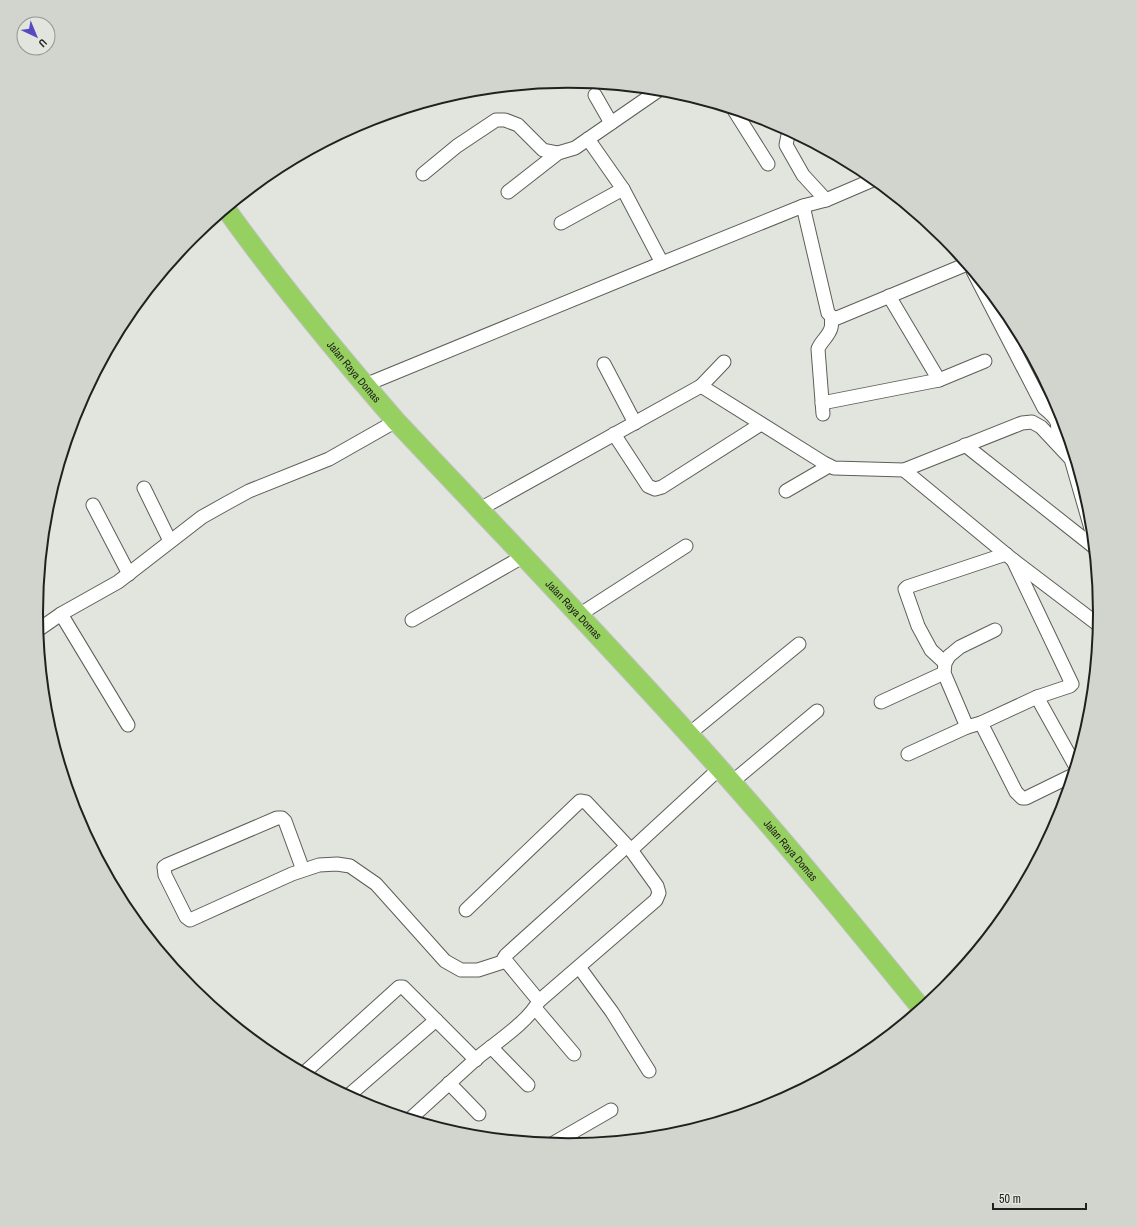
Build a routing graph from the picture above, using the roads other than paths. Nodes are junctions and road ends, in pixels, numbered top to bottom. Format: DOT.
graph roads {
  1 [pos="595,95"];
  2 [pos="652,95"];
  3 [pos="738,116"];
  4 [pos="611,123"];
  5 [pos="788,136"];
  6 [pos="588,139"];
  7 [pos="558,153"];
  8 [pos="768,164"];
  9 [pos="423,174"];
  10 [pos="867,182"];
  11 [pos="623,189"];
  12 [pos="508,192"];
  13 [pos="826,200"];
  14 [pos="804,206"];
  15 [pos="229,213"];
  16 [pos="561,223"];
  17 [pos="662,262"];
  18 [pos="963,266"];
  19 [pos="985,294"];
  20 [pos="889,296"];
  21 [pos="832,317"];
  22 [pos="985,361"];
  23 [pos="724,362"];
  24 [pos="604,364"];
  25 [pos="939,380"];
  26 [pos="365,385"];
  27 [pos="701,386"];
  28 [pos="396,421"];
  29 [pos="635,423"];
  30 [pos="1058,423"];
  31 [pos="762,424"];
  32 [pos="1059,426"];
  33 [pos="614,434"];
  34 [pos="1056,442"];
  35 [pos="965,445"];
  36 [pos="1069,454"];
  37 [pos="829,466"];
  38 [pos="904,470"];
  39 [pos="144,488"];
  40 [pos="786,491"];
  41 [pos="93,505"];
  42 [pos="480,509"];
  43 [pos="170,541"];
  44 [pos="1090,544"];
  45 [pos="686,546"];
  46 [pos="524,556"];
  47 [pos="1009,557"];
  48 [pos="129,574"];
  49 [pos="60,614"];
  50 [pos="579,615"];
  51 [pos="412,620"];
  52 [pos="1094,621"];
  53 [pos="43,626"];
  54 [pos="995,630"];
  55 [pos="798,644"];
  56 [pos="944,668"];
  57 [pos="1037,698"];
  58 [pos="881,702"];
  59 [pos="817,711"];
  60 [pos="981,723"];
  61 [pos="128,725"];
  62 [pos="967,727"];
  63 [pos="689,734"];
  64 [pos="908,754"];
  65 [pos="1073,761"];
  66 [pos="720,768"];
  67 [pos="1067,778"];
  68 [pos="732,782"];
  69 [pos="629,848"];
  70 [pos="303,870"];
  71 [pos="466,910"];
  72 [pos="506,961"];
  73 [pos="579,967"];
  74 [pos="537,1005"];
  75 [pos="919,1005"];
  76 [pos="436,1020"];
  77 [pos="491,1047"];
  78 [pos="574,1054"];
  79 [pos="476,1060"];
  80 [pos="308,1070"];
  81 [pos="649,1072"];
  82 [pos="449,1084"];
  83 [pos="528,1086"];
  84 [pos="352,1092"];
  85 [pos="611,1110"];
  86 [pos="479,1114"];
  87 [pos="414,1115"];
  88 [pos="561,1139"];
  1 -- 4 [label="street"];
  2 -- 4 [label="street"];
  3 -- 8 [label="street"];
  4 -- 6 [label="street"];
  5 -- 13 [label="street"];
  6 -- 7 [label="street"];
  6 -- 11 [label="street"];
  7 -- 9 [label="street"];
  7 -- 12 [label="street"];
  10 -- 13 [label="street"];
  11 -- 16 [label="street"];
  11 -- 17 [label="street"];
  13 -- 14 [label="street"];
  14 -- 17 [label="street"];
  14 -- 21 [label="street"];
  15 -- 26 [label="highway, Jalan Raya Domas"];
  17 -- 26 [label="street"];
  18 -- 20 [label="street"];
  19 -- 30 [label="street"];
  20 -- 21 [label="street"];
  20 -- 25 [label="street"];
  21 -- 25 [label="street"];
  22 -- 25 [label="street"];
  23 -- 27 [label="street"];
  24 -- 29 [label="street"];
  26 -- 28 [label="highway, Jalan Raya Domas"];
  27 -- 29 [label="street"];
  27 -- 31 [label="street"];
  28 -- 42 [label="highway, Jalan Raya Domas"];
  28 -- 43 [label="street"];
  29 -- 33 [label="street"];
  31 -- 33 [label="street"];
  31 -- 37 [label="street"];
  32 -- 34 [label="street"];
  33 -- 42 [label="street"];
  34 -- 35 [label="street"];
  34 -- 36 [label="street"];
  35 -- 38 [label="street"];
  35 -- 44 [label="street"];
  37 -- 38 [label="street"];
  37 -- 40 [label="street"];
  38 -- 47 [label="street"];
  39 -- 43 [label="street"];
  41 -- 48 [label="street"];
  42 -- 46 [label="highway, Jalan Raya Domas"];
  43 -- 48 [label="street"];
  45 -- 50 [label="street"];
  46 -- 50 [label="highway, Jalan Raya Domas"];
  46 -- 51 [label="street"];
  47 -- 52 [label="street"];
  47 -- 56 [label="street"];
  47 -- 57 [label="street"];
  48 -- 49 [label="street"];
  49 -- 53 [label="street"];
  49 -- 61 [label="street"];
  50 -- 63 [label="highway, Jalan Raya Domas"];
  54 -- 56 [label="street"];
  55 -- 63 [label="street"];
  56 -- 58 [label="street"];
  56 -- 62 [label="street"];
  57 -- 60 [label="street"];
  57 -- 65 [label="street"];
  59 -- 68 [label="street"];
  60 -- 62 [label="street"];
  60 -- 67 [label="street"];
  62 -- 64 [label="street"];
  63 -- 66 [label="highway, Jalan Raya Domas"];
  66 -- 68 [label="highway, Jalan Raya Domas"];
  66 -- 69 [label="street"];
  68 -- 75 [label="highway, Jalan Raya Domas"];
  69 -- 71 [label="street"];
  69 -- 72 [label="street"];
  69 -- 73 [label="street"];
  70 -- 70 [label="street"];
  70 -- 72 [label="street"];
  72 -- 74 [label="street"];
  73 -- 74 [label="street"];
  73 -- 81 [label="street"];
  74 -- 77 [label="street"];
  74 -- 78 [label="street"];
  76 -- 79 [label="street"];
  76 -- 80 [label="street"];
  76 -- 84 [label="street"];
  77 -- 79 [label="street"];
  77 -- 83 [label="street"];
  79 -- 82 [label="street"];
  82 -- 86 [label="street"];
  82 -- 87 [label="street"];
  85 -- 88 [label="street"];
}
